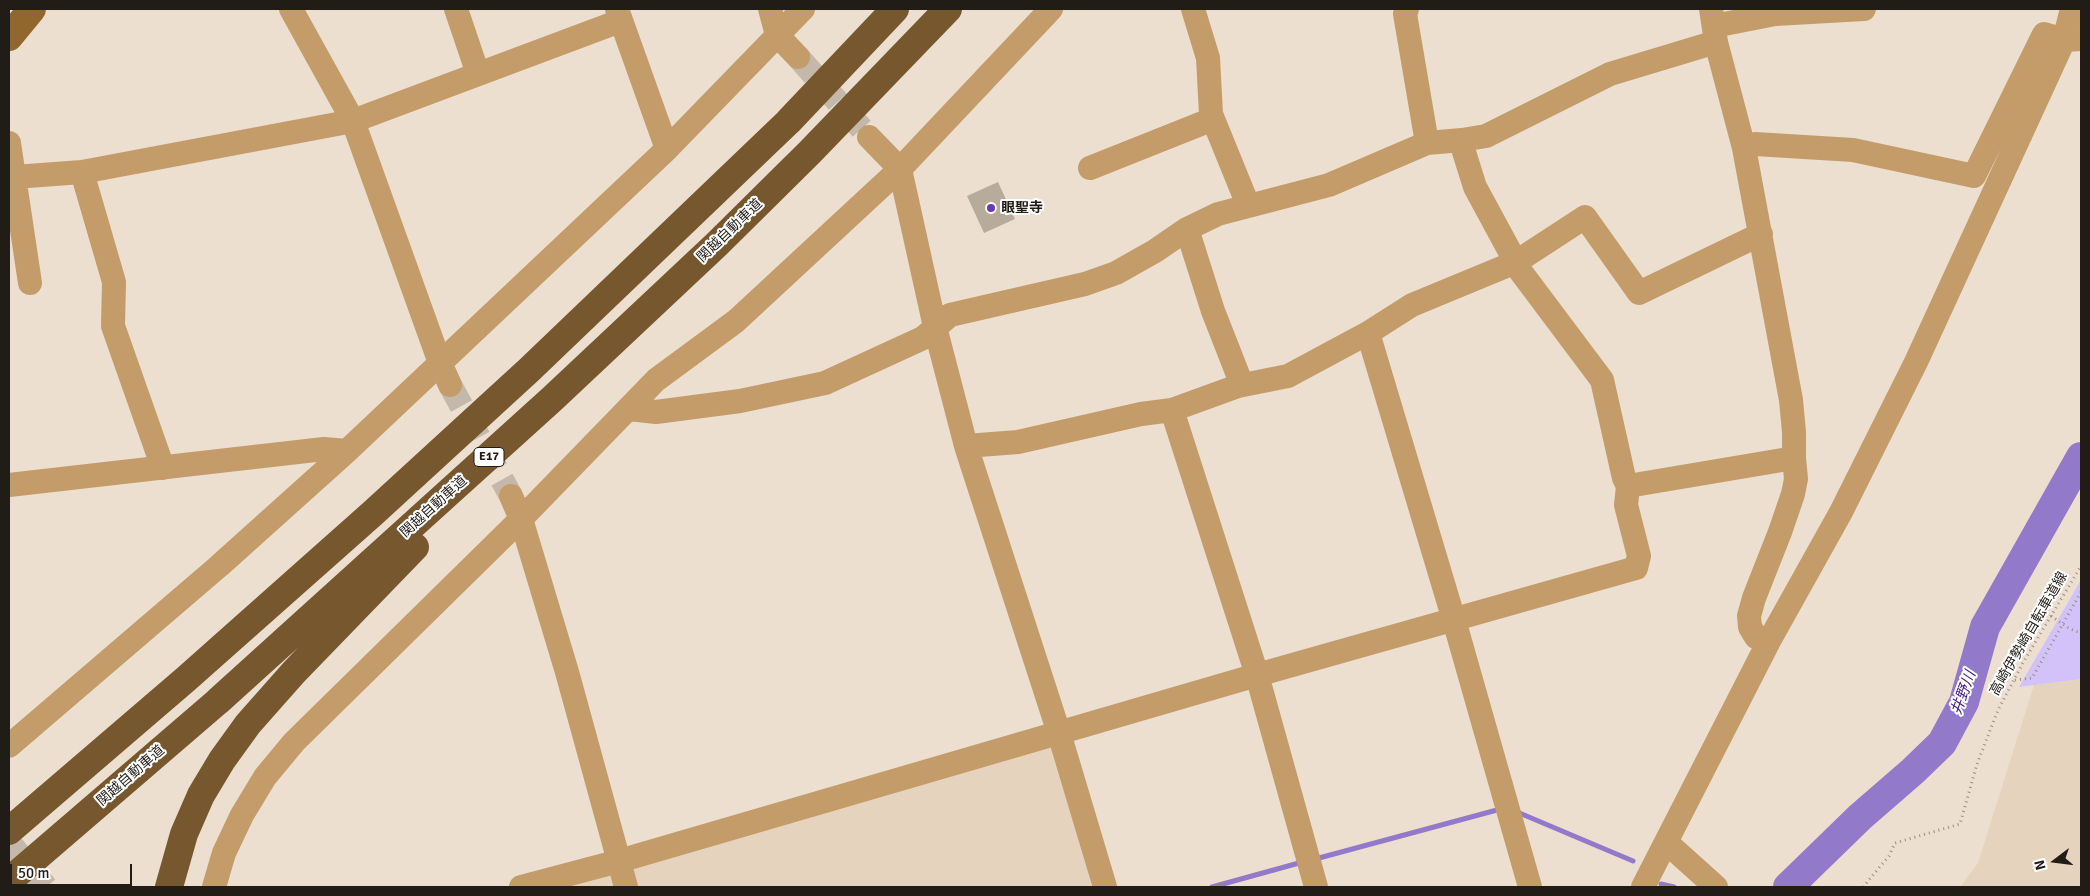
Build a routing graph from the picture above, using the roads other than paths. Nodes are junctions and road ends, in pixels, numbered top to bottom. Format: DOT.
graph roads {
  1 [pos="32,9"];
  2 [pos="291,9"];
  3 [pos="456,9"];
  4 [pos="770,9"];
  5 [pos="803,9"];
  6 [pos="895,9"];
  7 [pos="948,9"];
  8 [pos="1051,9"];
  9 [pos="1193,9"];
  10 [pos="1407,9"];
  11 [pos="1864,9"];
  12 [pos="2072,9"];
  13 [pos="618,15"];
  14 [pos="1714,26"];
  15 [pos="777,35"];
  16 [pos="9,37"];
  17 [pos="2072,40"];
  18 [pos="798,56"];
  19 [pos="478,74"];
  20 [pos="1213,119"];
  21 [pos="353,121"];
  22 [pos="868,137"];
  23 [pos="1462,140"];
  24 [pos="9,143"];
  25 [pos="1427,143"];
  26 [pos="1744,148"];
  27 [pos="667,149"];
  28 [pos="1090,168"];
  29 [pos="900,169"];
  30 [pos="82,172"];
  31 [pos="14,177"];
  32 [pos="1248,205"];
  33 [pos="1187,229"];
  34 [pos="1761,234"];
  35 [pos="1516,262"];
  36 [pos="30,284"];
  37 [pos="935,327"];
  38 [pos="1368,333"];
  39 [pos="440,363"];
  40 [pos="450,384"];
  41 [pos="1242,385"];
  42 [pos="552,399"];
  43 [pos="629,409"];
  44 [pos="1172,410"];
  45 [pos="966,446"];
  46 [pos="347,451"];
  47 [pos="1794,458"];
  48 [pos="163,468"];
  49 [pos="9,485"];
  50 [pos="1628,486"];
  51 [pos="511,496"];
  52 [pos="373,513"];
  53 [pos="521,519"];
  54 [pos="1454,620"];
  55 [pos="1769,641"];
  56 [pos="1257,675"];
  57 [pos="1059,733"];
  58 [pos="9,746"];
  59 [pos="9,811"];
  60 [pos="9,831"];
  61 [pos="1667,843"];
  62 [pos="619,861"];
  63 [pos="9,881"];
  64 [pos="169,887"];
  65 [pos="214,887"];
  66 [pos="521,887"];
  67 [pos="626,887"];
  68 [pos="1104,887"];
  69 [pos="1316,887"];
  70 [pos="1530,887"];
  71 [pos="1643,887"];
  72 [pos="1716,887"];
  1 -- 16 [label="main road"];
  2 -- 21 [label="street"];
  3 -- 19 [label="street"];
  4 -- 15 [label="street"];
  5 -- 15 [label="street"];
  6 -- 52 [label="highway, E17"];
  7 -- 42 [label="highway, 関越自動車道 / E17"];
  8 -- 29 [label="street"];
  9 -- 20 [label="street"];
  10 -- 25 [label="street"];
  11 -- 14 [label="street"];
  12 -- 17 [label="street"];
  13 -- 19 [label="street"];
  13 -- 27 [label="street"];
  14 -- 23 [label="street"];
  14 -- 26 [label="street"];
  15 -- 18 [label="street"];
  15 -- 27 [label="street"];
  17 -- 26 [label="street"];
  17 -- 55 [label="street"];
  19 -- 21 [label="street"];
  20 -- 28 [label="street"];
  20 -- 32 [label="street"];
  21 -- 30 [label="street"];
  21 -- 39 [label="street"];
  22 -- 29 [label="street"];
  23 -- 25 [label="street"];
  23 -- 35 [label="street"];
  24 -- 31 [label="street"];
  25 -- 32 [label="street"];
  26 -- 34 [label="street"];
  27 -- 39 [label="street"];
  29 -- 37 [label="street"];
  29 -- 43 [label="street"];
  30 -- 31 [label="street"];
  30 -- 48 [label="street"];
  31 -- 36 [label="street"];
  32 -- 33 [label="street"];
  33 -- 37 [label="street"];
  33 -- 41 [label="street"];
  34 -- 35 [label="street"];
  34 -- 47 [label="street"];
  35 -- 38 [label="street"];
  35 -- 50 [label="street"];
  37 -- 43 [label="street"];
  37 -- 45 [label="street"];
  38 -- 41 [label="street"];
  38 -- 54 [label="street"];
  39 -- 40 [label="street"];
  39 -- 46 [label="street"];
  41 -- 44 [label="street"];
  42 -- 63 [label="highway, 関越自動車道 / E17"];
  42 -- 64 [label="highway"];
  43 -- 53 [label="street"];
  44 -- 45 [label="street"];
  44 -- 56 [label="street"];
  45 -- 57 [label="street"];
  46 -- 48 [label="street"];
  46 -- 58 [label="street"];
  47 -- 50 [label="street"];
  47 -- 55 [label="street"];
  48 -- 49 [label="street"];
  50 -- 54 [label="street"];
  51 -- 53 [label="street"];
  52 -- 59 [label="highway"];
  52 -- 60 [label="highway, E17"];
  53 -- 62 [label="street"];
  53 -- 65 [label="street"];
  54 -- 56 [label="street"];
  54 -- 70 [label="street"];
  55 -- 61 [label="street"];
  56 -- 57 [label="street"];
  56 -- 69 [label="street"];
  57 -- 62 [label="street"];
  57 -- 68 [label="street"];
  61 -- 71 [label="street"];
  61 -- 72 [label="street"];
  62 -- 66 [label="street"];
  62 -- 67 [label="street"];
}
